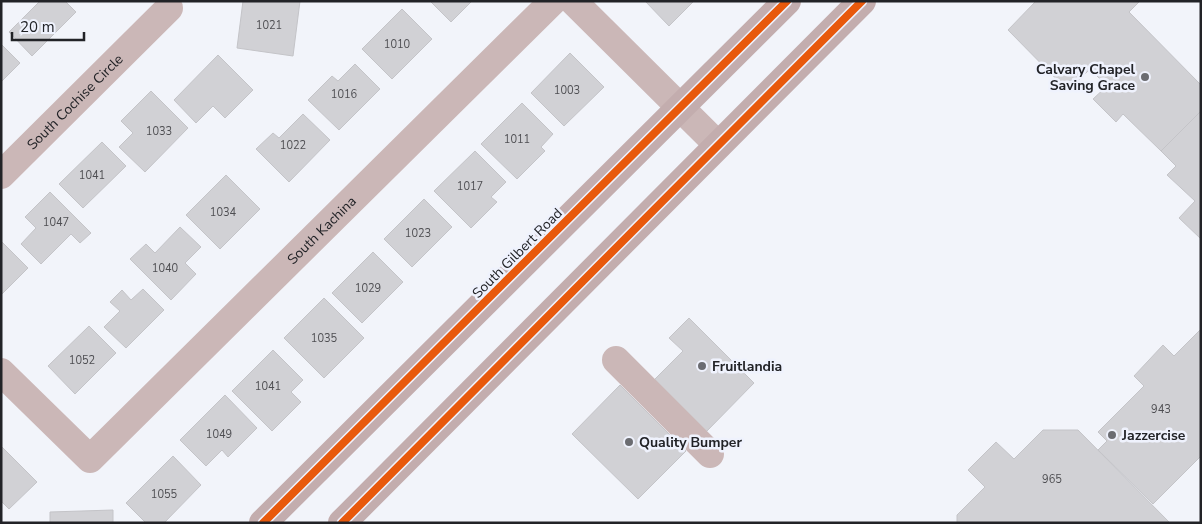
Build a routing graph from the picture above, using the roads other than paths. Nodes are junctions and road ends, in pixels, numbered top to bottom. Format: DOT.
graph roads {
  1 [pos="553,1"];
  2 [pos="573,1"];
  3 [pos="787,1"];
  4 [pos="862,1"];
  5 [pos="169,8"];
  6 [pos="681,108"];
  7 [pos="718,145"];
  8 [pos="1,175"];
  9 [pos="616,360"];
  10 [pos="1,372"];
  11 [pos="710,454"];
  12 [pos="263,523"];
  13 [pos="342,523"];
  1 -- 10 [label="street, South Kachina"];
  2 -- 6 [label="street"];
  3 -- 6 [label="main road, South Gilbert Road"];
  4 -- 7 [label="main road"];
  5 -- 8 [label="street, South Cochise Circle"];
  6 -- 7 [label="street"];
  6 -- 12 [label="main road, South Gilbert Road"];
  7 -- 13 [label="main road"];
  9 -- 11 [label="street"];
}
